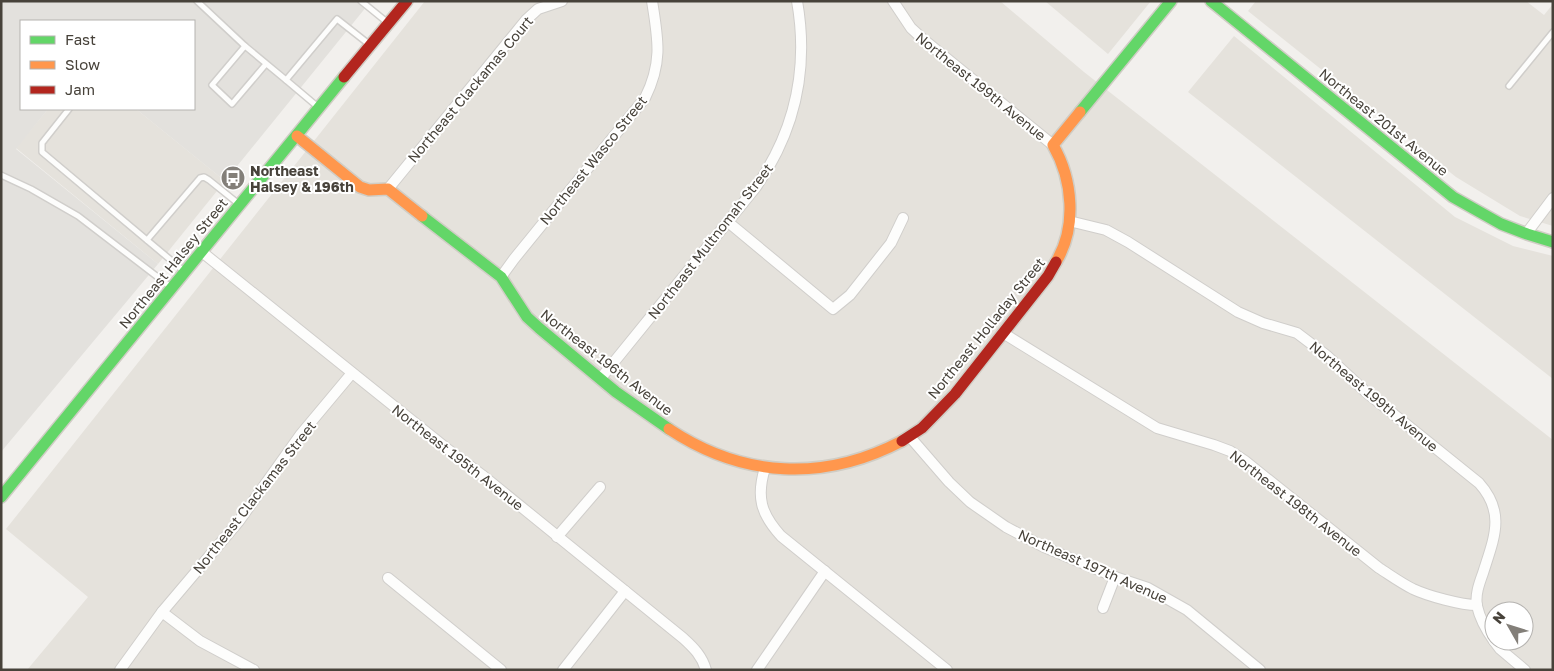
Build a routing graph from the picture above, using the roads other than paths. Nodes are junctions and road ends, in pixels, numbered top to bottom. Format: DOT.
graph roads {
  1 [pos="196,1"];
  2 [pos="361,1"];
  3 [pos="407,1"];
  4 [pos="562,1"];
  5 [pos="652,1"];
  6 [pos="797,1"];
  7 [pos="893,1"];
  8 [pos="1171,1"];
  9 [pos="1211,1"];
  10 [pos="389,23"];
  11 [pos="1553,32"];
  12 [pos="371,45"];
  13 [pos="245,46"];
  14 [pos="266,64"];
  15 [pos="286,80"];
  16 [pos="1509,86"];
  17 [pos="320,108"];
  18 [pos="68,110"];
  19 [pos="297,136"];
  20 [pos="1053,145"];
  21 [pos="1,175"];
  22 [pos="388,189"];
  23 [pos="1553,198"];
  24 [pos="240,205"];
  25 [pos="903,218"];
  26 [pos="1069,221"];
  27 [pos="728,222"];
  28 [pos="1526,234"];
  29 [pos="147,240"];
  30 [pos="1553,242"];
  31 [pos="202,252"];
  32 [pos="185,272"];
  33 [pos="501,277"];
  34 [pos="172,288"];
  35 [pos="1003,333"];
  36 [pos="352,372"];
  37 [pos="600,378"];
  38 [pos="910,437"];
  39 [pos="765,468"];
  40 [pos="600,487"];
  41 [pos="1,497"];
  42 [pos="557,537"];
  43 [pos="825,571"];
  44 [pos="1115,577"];
  45 [pos="388,578"];
  46 [pos="625,591"];
  47 [pos="1477,605"];
  48 [pos="1103,608"];
  49 [pos="162,612"];
  50 [pos="1484,624"];
  51 [pos="1501,651"];
  52 [pos="120,670"];
  53 [pos="254,670"];
  54 [pos="501,670"];
  55 [pos="563,670"];
  56 [pos="706,670"];
  57 [pos="757,670"];
  58 [pos="947,670"];
  59 [pos="1260,670"];
  60 [pos="1525,670"];
  1 -- 13 [label="lane"];
  2 -- 10 [label="lane"];
  3 -- 10 [label="street, Northeast Halsey Street"];
  4 -- 22 [label="street, Northeast Clackamas Court"];
  5 -- 33 [label="street, Northeast Wasco Street"];
  6 -- 27 [label="street, Northeast Multnomah Street"];
  7 -- 20 [label="street, Northeast 199th Avenue"];
  8 -- 20 [label="street"];
  9 -- 28 [label="street, Northeast 201st Avenue"];
  10 -- 12 [label="street, Northeast Halsey Street"];
  11 -- 16 [label="lane"];
  12 -- 15 [label="lane"];
  12 -- 17 [label="street, Northeast Halsey Street"];
  13 -- 14 [label="lane"];
  13 -- 14 [label="lane"];
  14 -- 15 [label="lane"];
  15 -- 17 [label="lane"];
  17 -- 19 [label="street, Northeast Halsey Street"];
  18 -- 29 [label="lane"];
  19 -- 22 [label="street"];
  19 -- 24 [label="street, Northeast Halsey Street"];
  20 -- 26 [label="street, Northeast Holladay Street"];
  21 -- 34 [label="lane"];
  22 -- 33 [label="street, Northeast 196th Avenue"];
  23 -- 28 [label="street"];
  24 -- 29 [label="lane"];
  24 -- 31 [label="street, Northeast Halsey Street"];
  25 -- 27 [label="street"];
  26 -- 35 [label="street, Northeast Holladay Street"];
  26 -- 47 [label="street, Northeast 199th Avenue"];
  27 -- 37 [label="street, Northeast Multnomah Street"];
  28 -- 30 [label="street, Northeast 201st Avenue"];
  29 -- 32 [label="lane"];
  31 -- 32 [label="street, Northeast Halsey Street"];
  31 -- 36 [label="street, Northeast 195th Avenue"];
  32 -- 34 [label="street, Northeast Halsey Street"];
  33 -- 37 [label="street, Northeast 196th Avenue"];
  34 -- 41 [label="street, Northeast Halsey Street"];
  35 -- 38 [label="street, Northeast Holladay Street"];
  35 -- 47 [label="street, Northeast 198th Avenue"];
  36 -- 42 [label="street, Northeast 195th Avenue"];
  36 -- 49 [label="street, Northeast Clackamas Street"];
  37 -- 39 [label="street, Northeast 196th Avenue"];
  38 -- 39 [label="street, Northeast Holladay Street"];
  38 -- 44 [label="street, Northeast 197th Avenue"];
  39 -- 43 [label="street"];
  40 -- 42 [label="street"];
  42 -- 46 [label="street, Northeast 195th Avenue"];
  43 -- 57 [label="street"];
  43 -- 58 [label="street"];
  44 -- 48 [label="street"];
  44 -- 59 [label="street, Northeast 197th Avenue"];
  45 -- 54 [label="street"];
  46 -- 55 [label="street"];
  46 -- 56 [label="street, Northeast 195th Avenue"];
  47 -- 50 [label="street"];
  49 -- 52 [label="street, Northeast Clackamas Street"];
  49 -- 53 [label="street"];
  51 -- 60 [label="street"];
}
